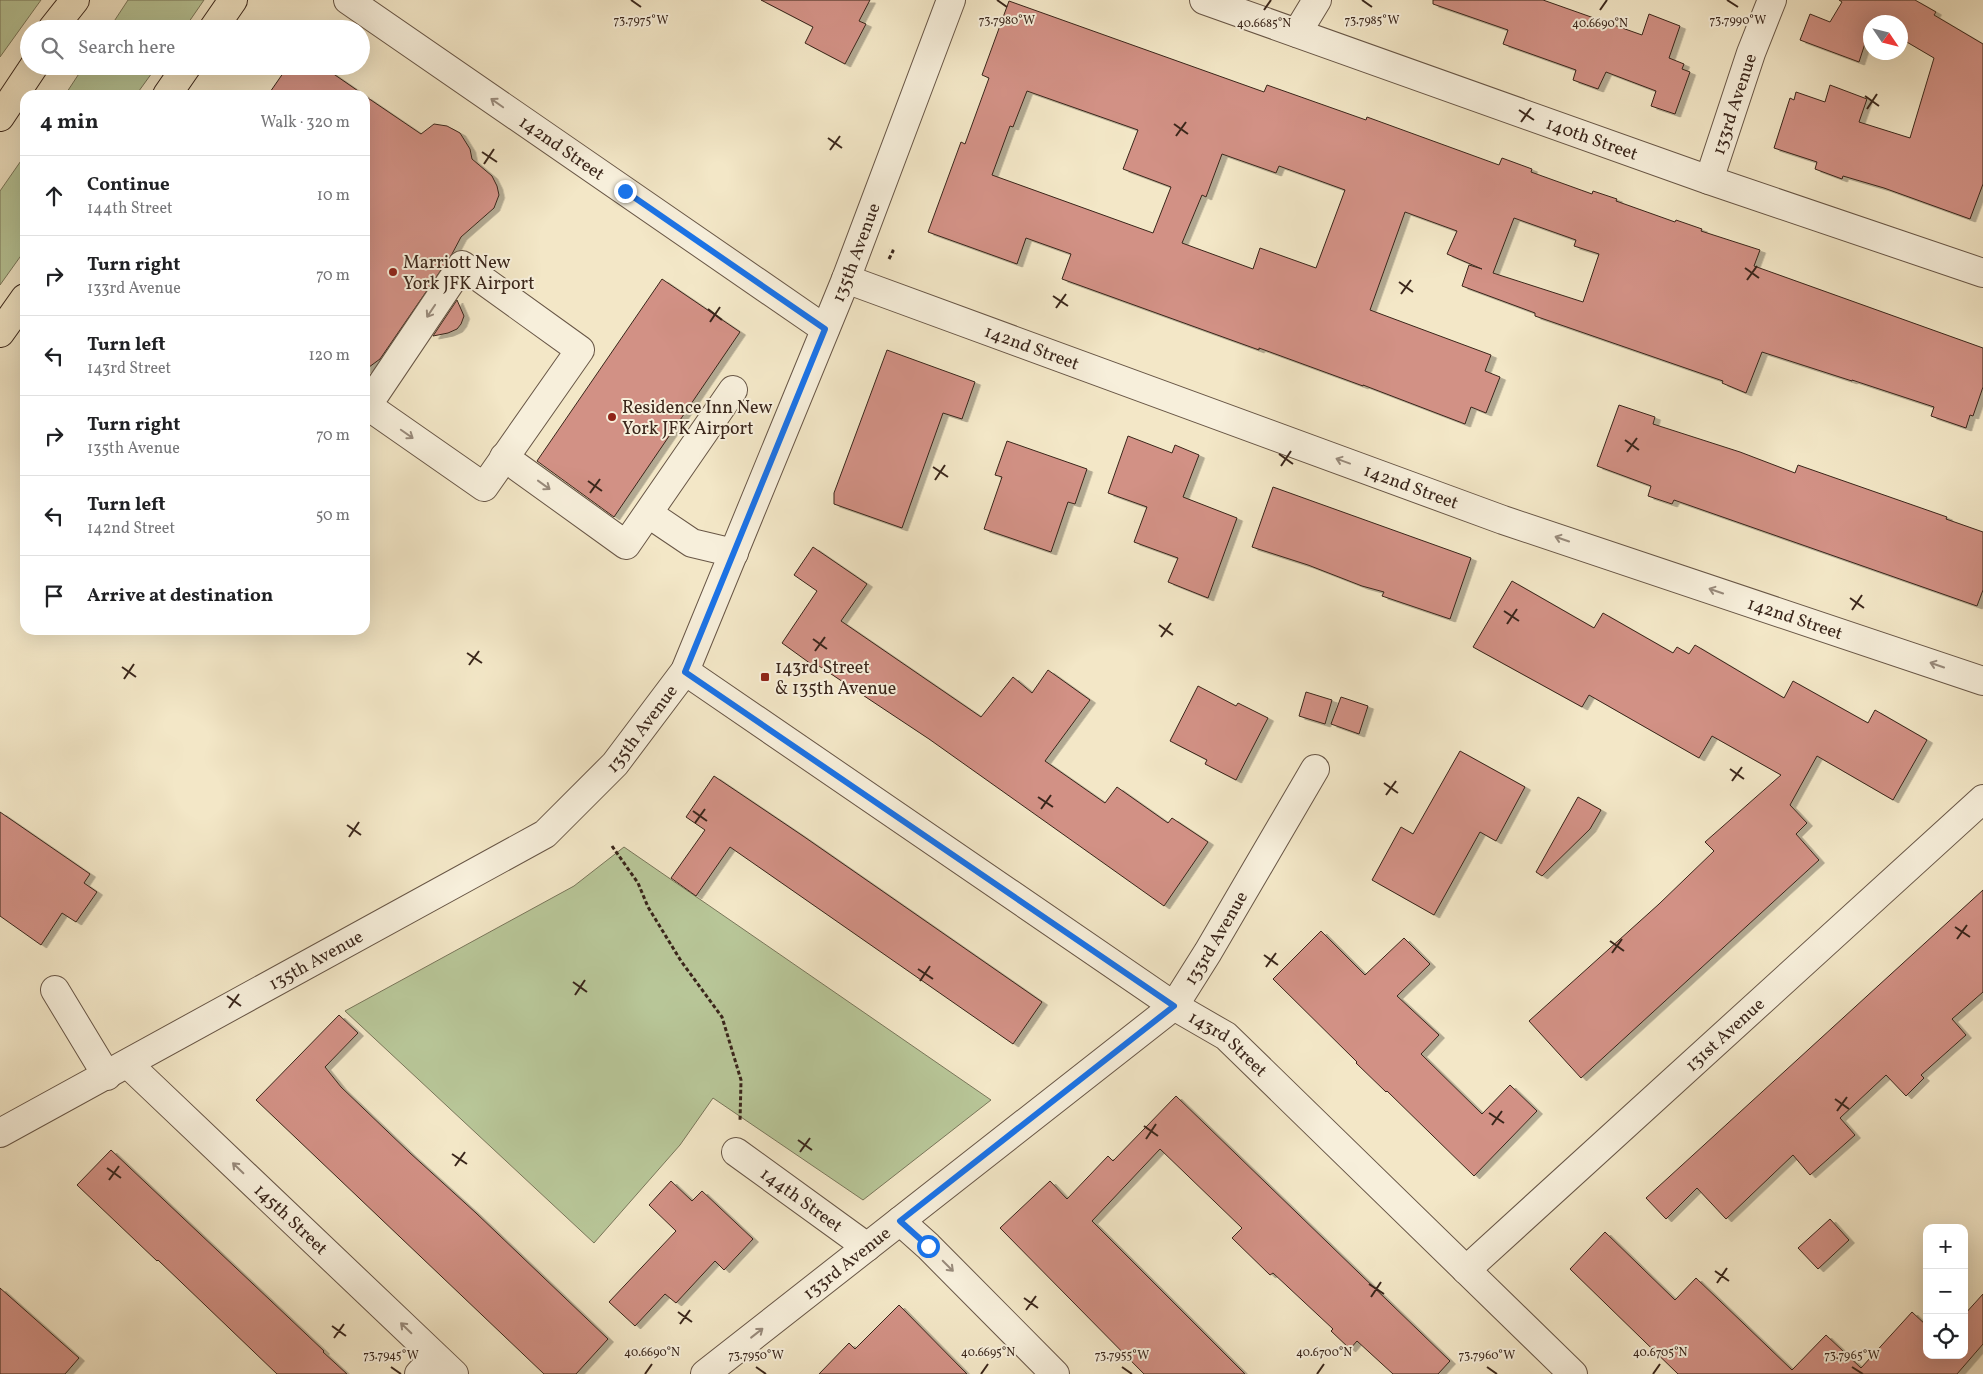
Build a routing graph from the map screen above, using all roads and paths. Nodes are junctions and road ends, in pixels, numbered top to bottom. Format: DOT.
graph roads {
  1 [pos="76,0"];
  2 [pos="233,0"];
  3 [pos="348,0"];
  4 [pos="951,0"];
  5 [pos="1204,0"];
  6 [pos="1317,0"];
  7 [pos="1772,0"];
  8 [pos="59,20"];
  9 [pos="64,20"];
  10 [pos="219,20"];
  11 [pos="1297,33"];
  12 [pos="20,68"];
  13 [pos="28,75"];
  14 [pos="181,75"];
  15 [pos="170,90"];
  16 [pos="0,93"];
  17 [pos="0,117"];
  18 [pos="1709,180"];
  19 [pos="1983,273"];
  20 [pos="846,278"];
  21 [pos="20,305"];
  22 [pos="825,329"];
  23 [pos="0,334"];
  24 [pos="733,390"];
  25 [pos="370,399"];
  26 [pos="370,408"];
  27 [pos="504,457"];
  28 [pos="649,514"];
  29 [pos="734,553"];
  30 [pos="685,672"];
  31 [pos="1983,681"];
  32 [pos="1314,769"];
  33 [pos="1983,799"];
  34 [pos="612,846"];
  35 [pos="55,990"];
  36 [pos="1174,1006"];
  37 [pos="118,1070"];
  38 [pos="740,1123"];
  39 [pos="0,1133"];
  40 [pos="736,1152"];
  41 [pos="900,1221"];
  42 [pos="867,1247"];
  43 [pos="1466,1270"];
  44 [pos="436,1368"];
  45 [pos="705,1374"];
  46 [pos="1055,1374"];
  47 [pos="1573,1374"];
  1 -- 8 [label="main road"];
  1 -- 9 [label="main road"];
  2 -- 10 [label="main road"];
  22 -- 3 [label="street, 142nd Street, one-way"];
  4 -- 20 [label="street, 135th Avenue"];
  5 -- 11 [label="street, 140th Street"];
  6 -- 11 [label="street"];
  7 -- 18 [label="street, 133rd Avenue"];
  11 -- 18 [label="street, 140th Street"];
  12 -- 16 [label="main road"];
  13 -- 17 [label="main road"];
  14 -- 15 [label="main road"];
  18 -- 19 [label="street, 140th Street"];
  20 -- 22 [label="street, 135th Avenue"];
  31 -- 20 [label="street, 142nd Street, one-way"];
  21 -- 23 [label="main road"];
  22 -- 29 [label="street, 135th Avenue"];
  24 -- 28 [label="street"];
  27 -- 25 [label="street, one-way"];
  26 -- 27 [label="street, one-way"];
  27 -- 28 [label="street, one-way"];
  28 -- 29 [label="street"];
  29 -- 30 [label="street, 135th Avenue"];
  30 -- 36 [label="street, 143rd Street"];
  30 -- 37 [label="street, 135th Avenue"];
  32 -- 36 [label="street, 133rd Avenue"];
  33 -- 43 [label="street, 131st Avenue"];
  34 -- 38 [label="path"];
  35 -- 37 [label="street, 145th Street"];
  36 -- 41 [label="street, 133rd Avenue"];
  36 -- 43 [label="street, 143rd Street"];
  37 -- 39 [label="street, 135th Avenue"];
  44 -- 37 [label="street, 145th Street, one-way"];
  40 -- 42 [label="street, 144th Street"];
  41 -- 42 [label="street, 133rd Avenue"];
  41 -- 46 [label="street, one-way"];
  45 -- 42 [label="street, 133rd Avenue, one-way"];
  43 -- 47 [label="street, 143rd Street"];
}
